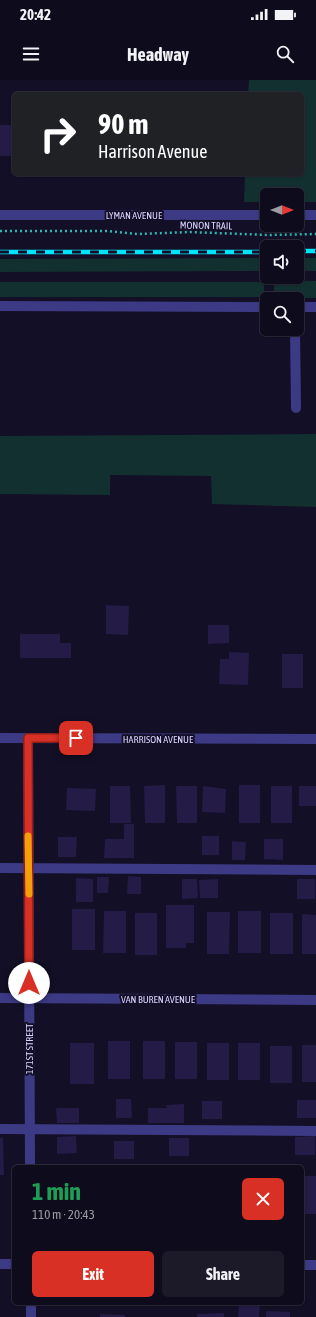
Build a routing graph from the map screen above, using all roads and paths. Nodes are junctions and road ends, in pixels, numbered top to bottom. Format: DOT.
graph roads {
  1 [pos="260,215"];
  2 [pos="304,215"];
  3 [pos="316,215"];
  4 [pos="0,216"];
  5 [pos="0,232"];
  6 [pos="316,234"];
  7 [pos="0,306"];
  8 [pos="260,307"];
  9 [pos="304,307"];
  10 [pos="316,307"];
  11 [pos="295,336"];
  12 [pos="296,408"];
  13 [pos="0,738"];
  14 [pos="28,738"];
  15 [pos="316,739"];
  16 [pos="0,868"];
  17 [pos="29,868"];
  18 [pos="316,870"];
  19 [pos="0,998"];
  20 [pos="29,998"];
  21 [pos="316,1000"];
  22 [pos="0,1129"];
  23 [pos="30,1129"];
  24 [pos="316,1131"];
  25 [pos="30,1165"];
  26 [pos="0,1264"];
  27 [pos="12,1264"];
  28 [pos="304,1265"];
  29 [pos="316,1265"];
  30 [pos="30,1305"];
  31 [pos="31,1317"];
  1 -- 4 [label="street, LYMAN AVENUE"];
  2 -- 3 [label="street"];
  5 -- 6 [label="path, MONON TRAIL"];
  7 -- 8 [label="street"];
  9 -- 10 [label="street"];
  11 -- 12 [label="street"];
  13 -- 14 [label="street, HARRISON AVENUE"];
  14 -- 15 [label="street, HARRISON AVENUE"];
  14 -- 17 [label="street, 171ST STREET"];
  16 -- 17 [label="street"];
  17 -- 18 [label="street"];
  17 -- 20 [label="street, 171ST STREET"];
  19 -- 20 [label="street, VAN BUREN AVENUE"];
  20 -- 21 [label="street, VAN BUREN AVENUE"];
  20 -- 23 [label="street, 171ST STREET"];
  22 -- 23 [label="street"];
  23 -- 24 [label="street"];
  23 -- 25 [label="street, 171ST STREET"];
  26 -- 27 [label="street"];
  28 -- 29 [label="street"];
  30 -- 31 [label="street"];
}
